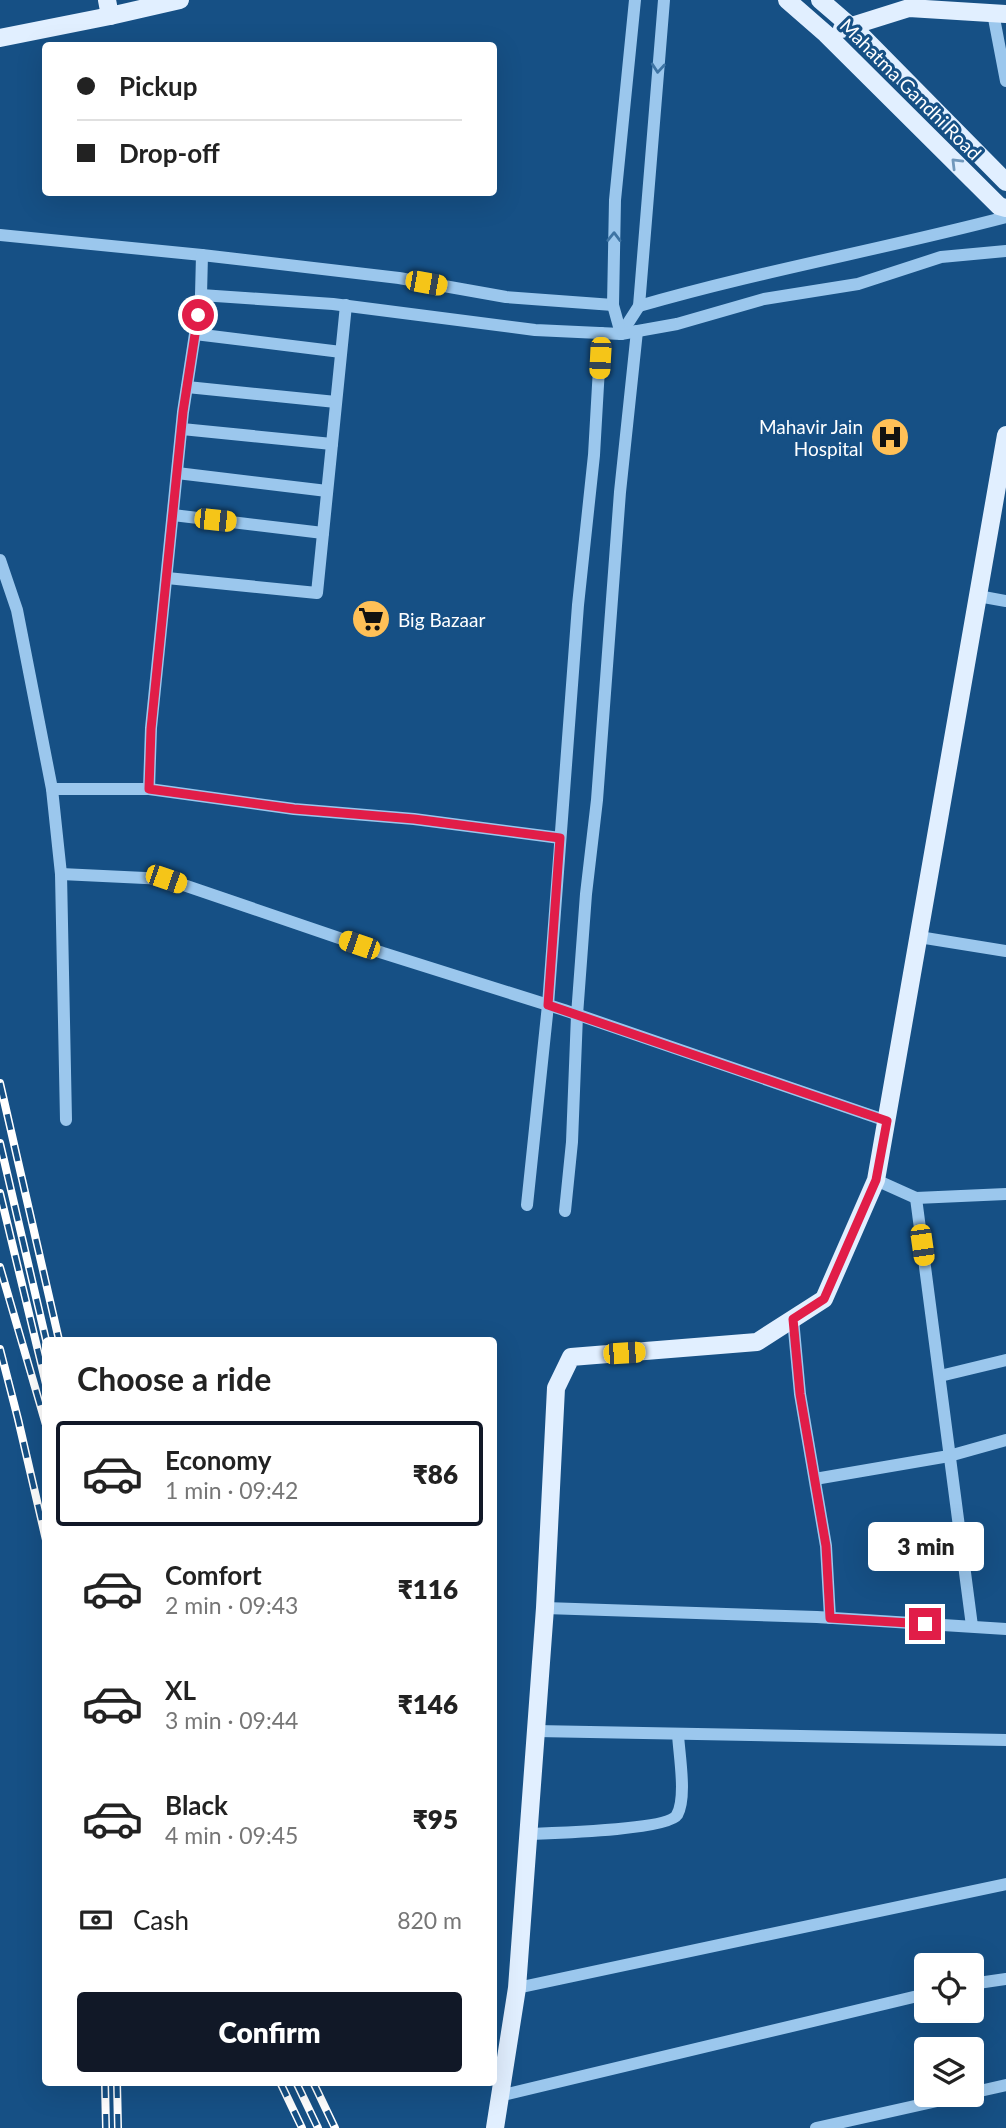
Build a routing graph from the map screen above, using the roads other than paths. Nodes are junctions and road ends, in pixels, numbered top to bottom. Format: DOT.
graph roads {
  1 [pos="180,0"];
  2 [pos="635,0"];
  3 [pos="664,0"];
  4 [pos="787,0"];
  5 [pos="820,0"];
  6 [pos="108,8"];
  7 [pos="1000,14"];
  8 [pos="851,26"];
  9 [pos="826,34"];
  10 [pos="0,38"];
  11 [pos="1006,81"];
  12 [pos="1006,182"];
  13 [pos="1006,208"];
  14 [pos="1006,217"];
  15 [pos="0,235"];
  16 [pos="1006,251"];
  17 [pos="202,255"];
  18 [pos="201,295"];
  19 [pos="346,305"];
  20 [pos="613,305"];
  21 [pos="639,306"];
  22 [pos="637,331"];
  23 [pos="601,333"];
  24 [pos="195,334"];
  25 [pos="621,334"];
  26 [pos="341,352"];
  27 [pos="187,387"];
  28 [pos="336,402"];
  29 [pos="182,429"];
  30 [pos="1006,435"];
  31 [pos="332,444"];
  32 [pos="177,473"];
  33 [pos="327,491"];
  34 [pos="173,515"];
  35 [pos="323,533"];
  36 [pos="0,560"];
  37 [pos="167,578"];
  38 [pos="978,596"];
  39 [pos="1006,601"];
  40 [pos="52,789"];
  41 [pos="149,789"];
  42 [pos="560,838"];
  43 [pos="61,874"];
  44 [pos="919,937"];
  45 [pos="1006,951"];
  46 [pos="548,1005"];
  47 [pos="577,1015"];
  48 [pos="66,1121"];
  49 [pos="887,1121"];
  50 [pos="876,1180"];
  51 [pos="1006,1194"];
  52 [pos="916,1198"];
  53 [pos="527,1205"];
  54 [pos="565,1211"];
  55 [pos="793,1319"];
  56 [pos="1006,1360"];
  57 [pos="940,1377"];
  58 [pos="1006,1440"];
  59 [pos="949,1457"];
  60 [pos="815,1479"];
  61 [pos="545,1608"];
  62 [pos="830,1618"];
  63 [pos="972,1626"];
  64 [pos="1006,1629"];
  65 [pos="536,1731"];
  66 [pos="678,1734"];
  67 [pos="1006,1740"];
  68 [pos="528,1834"];
  69 [pos="1006,1884"];
  70 [pos="1006,1979"];
  71 [pos="984,1982"];
  72 [pos="517,1988"];
  73 [pos="914,1997"];
  74 [pos="1006,2085"];
  75 [pos="984,2090"];
  76 [pos="499,2096"];
  77 [pos="914,2106"];
  78 [pos="495,2128"];
  79 [pos="816,2128"];
  1 -- 6 [label="main road"];
  20 -- 2 [label="street, one-way"];
  3 -- 21 [label="street, one-way"];
  4 -- 9 [label="main road, Mahatma Gandhi Road"];
  5 -- 8 [label="main road"];
  6 -- 10 [label="main road"];
  7 -- 8 [label="main road"];
  7 -- 11 [label="street"];
  8 -- 9 [label="main road"];
  8 -- 12 [label="main road"];
  13 -- 9 [label="main road, Mahatma Gandhi Road, one-way"];
  14 -- 21 [label="street"];
  15 -- 17 [label="street"];
  16 -- 22 [label="street"];
  17 -- 18 [label="street"];
  17 -- 20 [label="street"];
  18 -- 19 [label="street"];
  18 -- 24 [label="street"];
  19 -- 23 [label="street"];
  19 -- 26 [label="street"];
  20 -- 25 [label="street"];
  21 -- 25 [label="street"];
  22 -- 25 [label="street"];
  22 -- 47 [label="street"];
  23 -- 25 [label="street"];
  23 -- 42 [label="street"];
  24 -- 26 [label="street"];
  24 -- 27 [label="street"];
  26 -- 28 [label="street"];
  27 -- 28 [label="street"];
  27 -- 29 [label="street"];
  28 -- 31 [label="street"];
  29 -- 31 [label="street"];
  29 -- 32 [label="street"];
  30 -- 38 [label="main road"];
  31 -- 33 [label="street"];
  32 -- 33 [label="street"];
  32 -- 34 [label="street"];
  33 -- 35 [label="street"];
  34 -- 35 [label="street"];
  34 -- 37 [label="street"];
  35 -- 37 [label="street"];
  36 -- 40 [label="street"];
  37 -- 41 [label="street"];
  38 -- 39 [label="street"];
  38 -- 44 [label="main road"];
  40 -- 41 [label="street"];
  40 -- 43 [label="street"];
  41 -- 42 [label="street"];
  42 -- 46 [label="street"];
  43 -- 46 [label="street"];
  43 -- 48 [label="street"];
  44 -- 45 [label="street"];
  44 -- 49 [label="main road"];
  46 -- 47 [label="street"];
  46 -- 53 [label="street"];
  47 -- 49 [label="street"];
  47 -- 54 [label="street"];
  49 -- 50 [label="main road"];
  50 -- 52 [label="street"];
  50 -- 55 [label="main road"];
  51 -- 52 [label="street"];
  52 -- 57 [label="street"];
  55 -- 60 [label="street"];
  55 -- 61 [label="main road"];
  56 -- 57 [label="street"];
  57 -- 59 [label="street"];
  58 -- 59 [label="street"];
  59 -- 60 [label="street"];
  59 -- 63 [label="street"];
  60 -- 62 [label="street"];
  61 -- 62 [label="street"];
  61 -- 65 [label="main road"];
  62 -- 63 [label="street"];
  63 -- 64 [label="street"];
  65 -- 66 [label="street"];
  65 -- 68 [label="main road"];
  66 -- 67 [label="street"];
  66 -- 68 [label="street"];
  68 -- 72 [label="main road"];
  69 -- 72 [label="street"];
  70 -- 71 [label="street"];
  72 -- 76 [label="main road"];
  73 -- 76 [label="street"];
  74 -- 75 [label="street"];
  76 -- 78 [label="main road"];
  77 -- 79 [label="street"];
}
